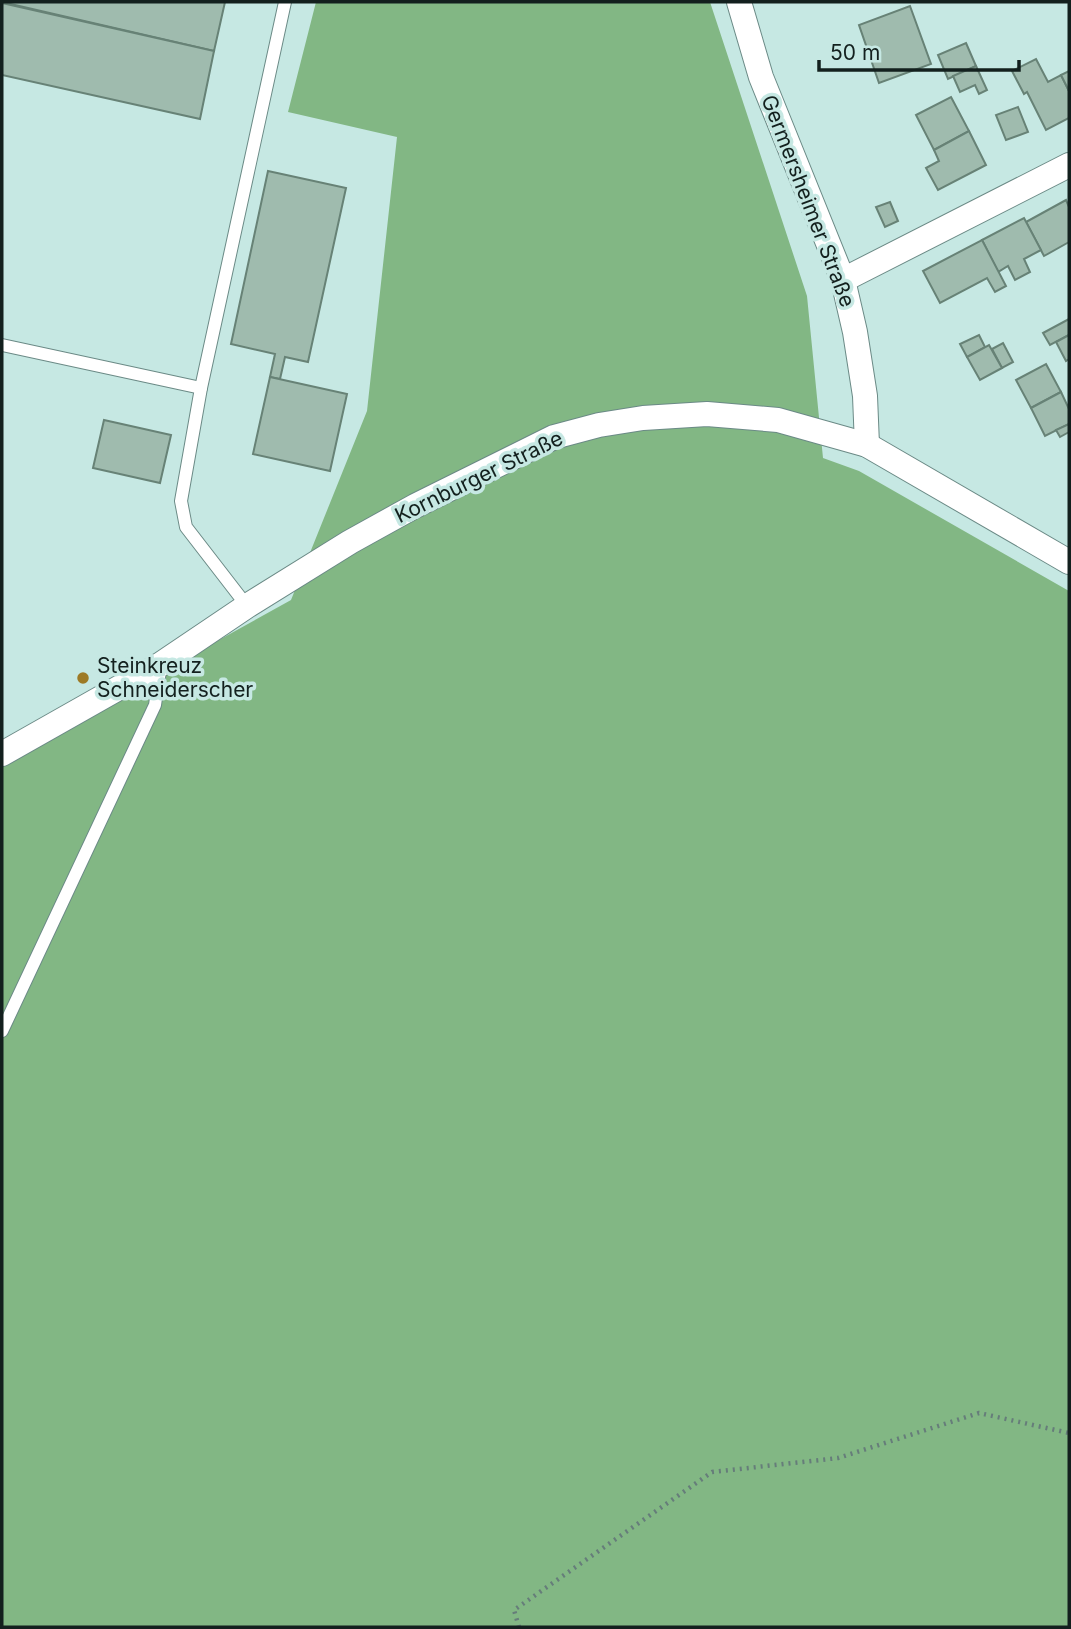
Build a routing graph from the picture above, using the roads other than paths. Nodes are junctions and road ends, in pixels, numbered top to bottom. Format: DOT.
graph roads {
  1 [pos="285,2"];
  2 [pos="739,2"];
  3 [pos="1069,165"];
  4 [pos="843,280"];
  5 [pos="2,345"];
  6 [pos="201,388"];
  7 [pos="867,445"];
  8 [pos="1069,562"];
  9 [pos="247,606"];
  10 [pos="161,663"];
  11 [pos="2,754"];
  12 [pos="2,1031"];
  1 -- 6 [label="lane"];
  2 -- 4 [label="street, Germersheimer Straße"];
  3 -- 4 [label="street"];
  4 -- 7 [label="street, Germersheimer Straße"];
  5 -- 6 [label="lane"];
  6 -- 9 [label="lane"];
  7 -- 8 [label="street, Kornburger Straße"];
  7 -- 9 [label="street, Kornburger Straße"];
  9 -- 10 [label="street, Kornburger Straße"];
  10 -- 11 [label="street, Kornburger Straße"];
  10 -- 12 [label="lane"];
}
